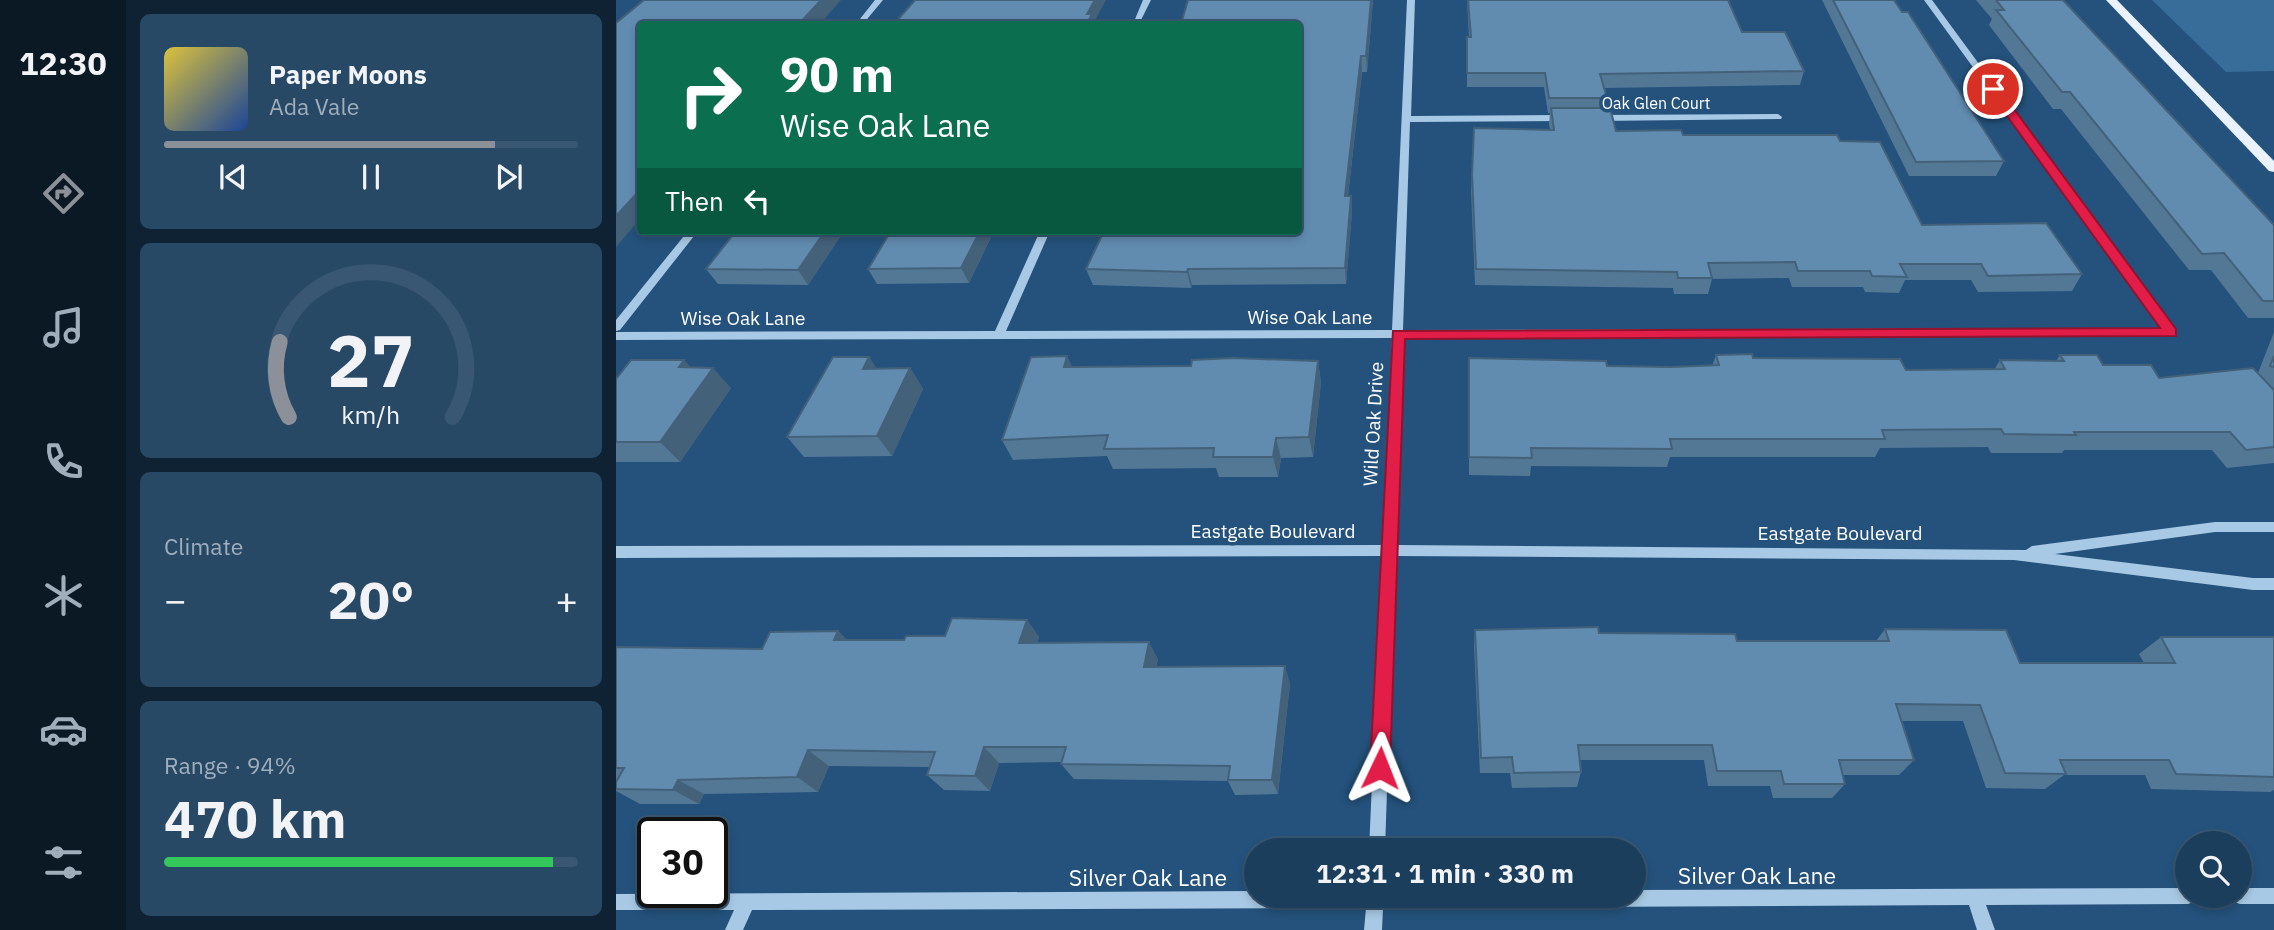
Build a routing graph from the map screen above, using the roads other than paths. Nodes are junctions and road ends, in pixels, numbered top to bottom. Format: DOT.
graph roads {
  1 [pos="879,0"];
  2 [pos="1147,0"];
  3 [pos="1411,0"];
  4 [pos="1928,0"];
  5 [pos="2111,0"];
  6 [pos="862,21"];
  7 [pos="1137,21"];
  8 [pos="1778,117"];
  9 [pos="1572,118"];
  10 [pos="1586,118"];
  11 [pos="1408,119"];
  12 [pos="2274,168"];
  13 [pos="690,235"];
  14 [pos="1043,235"];
  15 [pos="616,327"];
  16 [pos="1398,334"];
  17 [pos="999,335"];
  18 [pos="616,336"];
  19 [pos="2274,527"];
  20 [pos="1388,550"];
  21 [pos="616,552"];
  22 [pos="2014,554"];
  23 [pos="2274,584"];
  24 [pos="1377,838"];
  25 [pos="2175,896"];
  26 [pos="2252,896"];
  27 [pos="2274,896"];
  28 [pos="1646,897"];
  29 [pos="1975,897"];
  30 [pos="1244,898"];
  31 [pos="747,901"];
  32 [pos="616,902"];
  33 [pos="1374,908"];
  34 [pos="734,930"];
  35 [pos="1373,930"];
  36 [pos="1986,930"];
  1 -- 6 [label="street"];
  2 -- 7 [label="street"];
  3 -- 11 [label="street, Wild Oak Drive"];
  4 -- 16 [label="street, Wise Oak Lane"];
  5 -- 12 [label="main road"];
  8 -- 10 [label="street, Oak Glen Court"];
  9 -- 11 [label="street"];
  11 -- 16 [label="street, Wild Oak Drive"];
  13 -- 15 [label="street"];
  14 -- 17 [label="street"];
  16 -- 17 [label="street, Wise Oak Lane"];
  16 -- 20 [label="street, Wild Oak Drive"];
  17 -- 18 [label="street, Wise Oak Lane"];
  19 -- 22 [label="street, Eastgate Boulevard"];
  20 -- 21 [label="street, Eastgate Boulevard"];
  20 -- 22 [label="street, Eastgate Boulevard"];
  20 -- 24 [label="street, Wild Oak Drive"];
  22 -- 23 [label="street, Eastgate Boulevard"];
  25 -- 29 [label="street, Silver Oak Lane"];
  26 -- 27 [label="street"];
  28 -- 29 [label="street, Silver Oak Lane"];
  29 -- 36 [label="street"];
  30 -- 31 [label="street, Silver Oak Lane"];
  31 -- 32 [label="street, Silver Oak Lane"];
  31 -- 34 [label="street"];
  33 -- 35 [label="street"];
}
